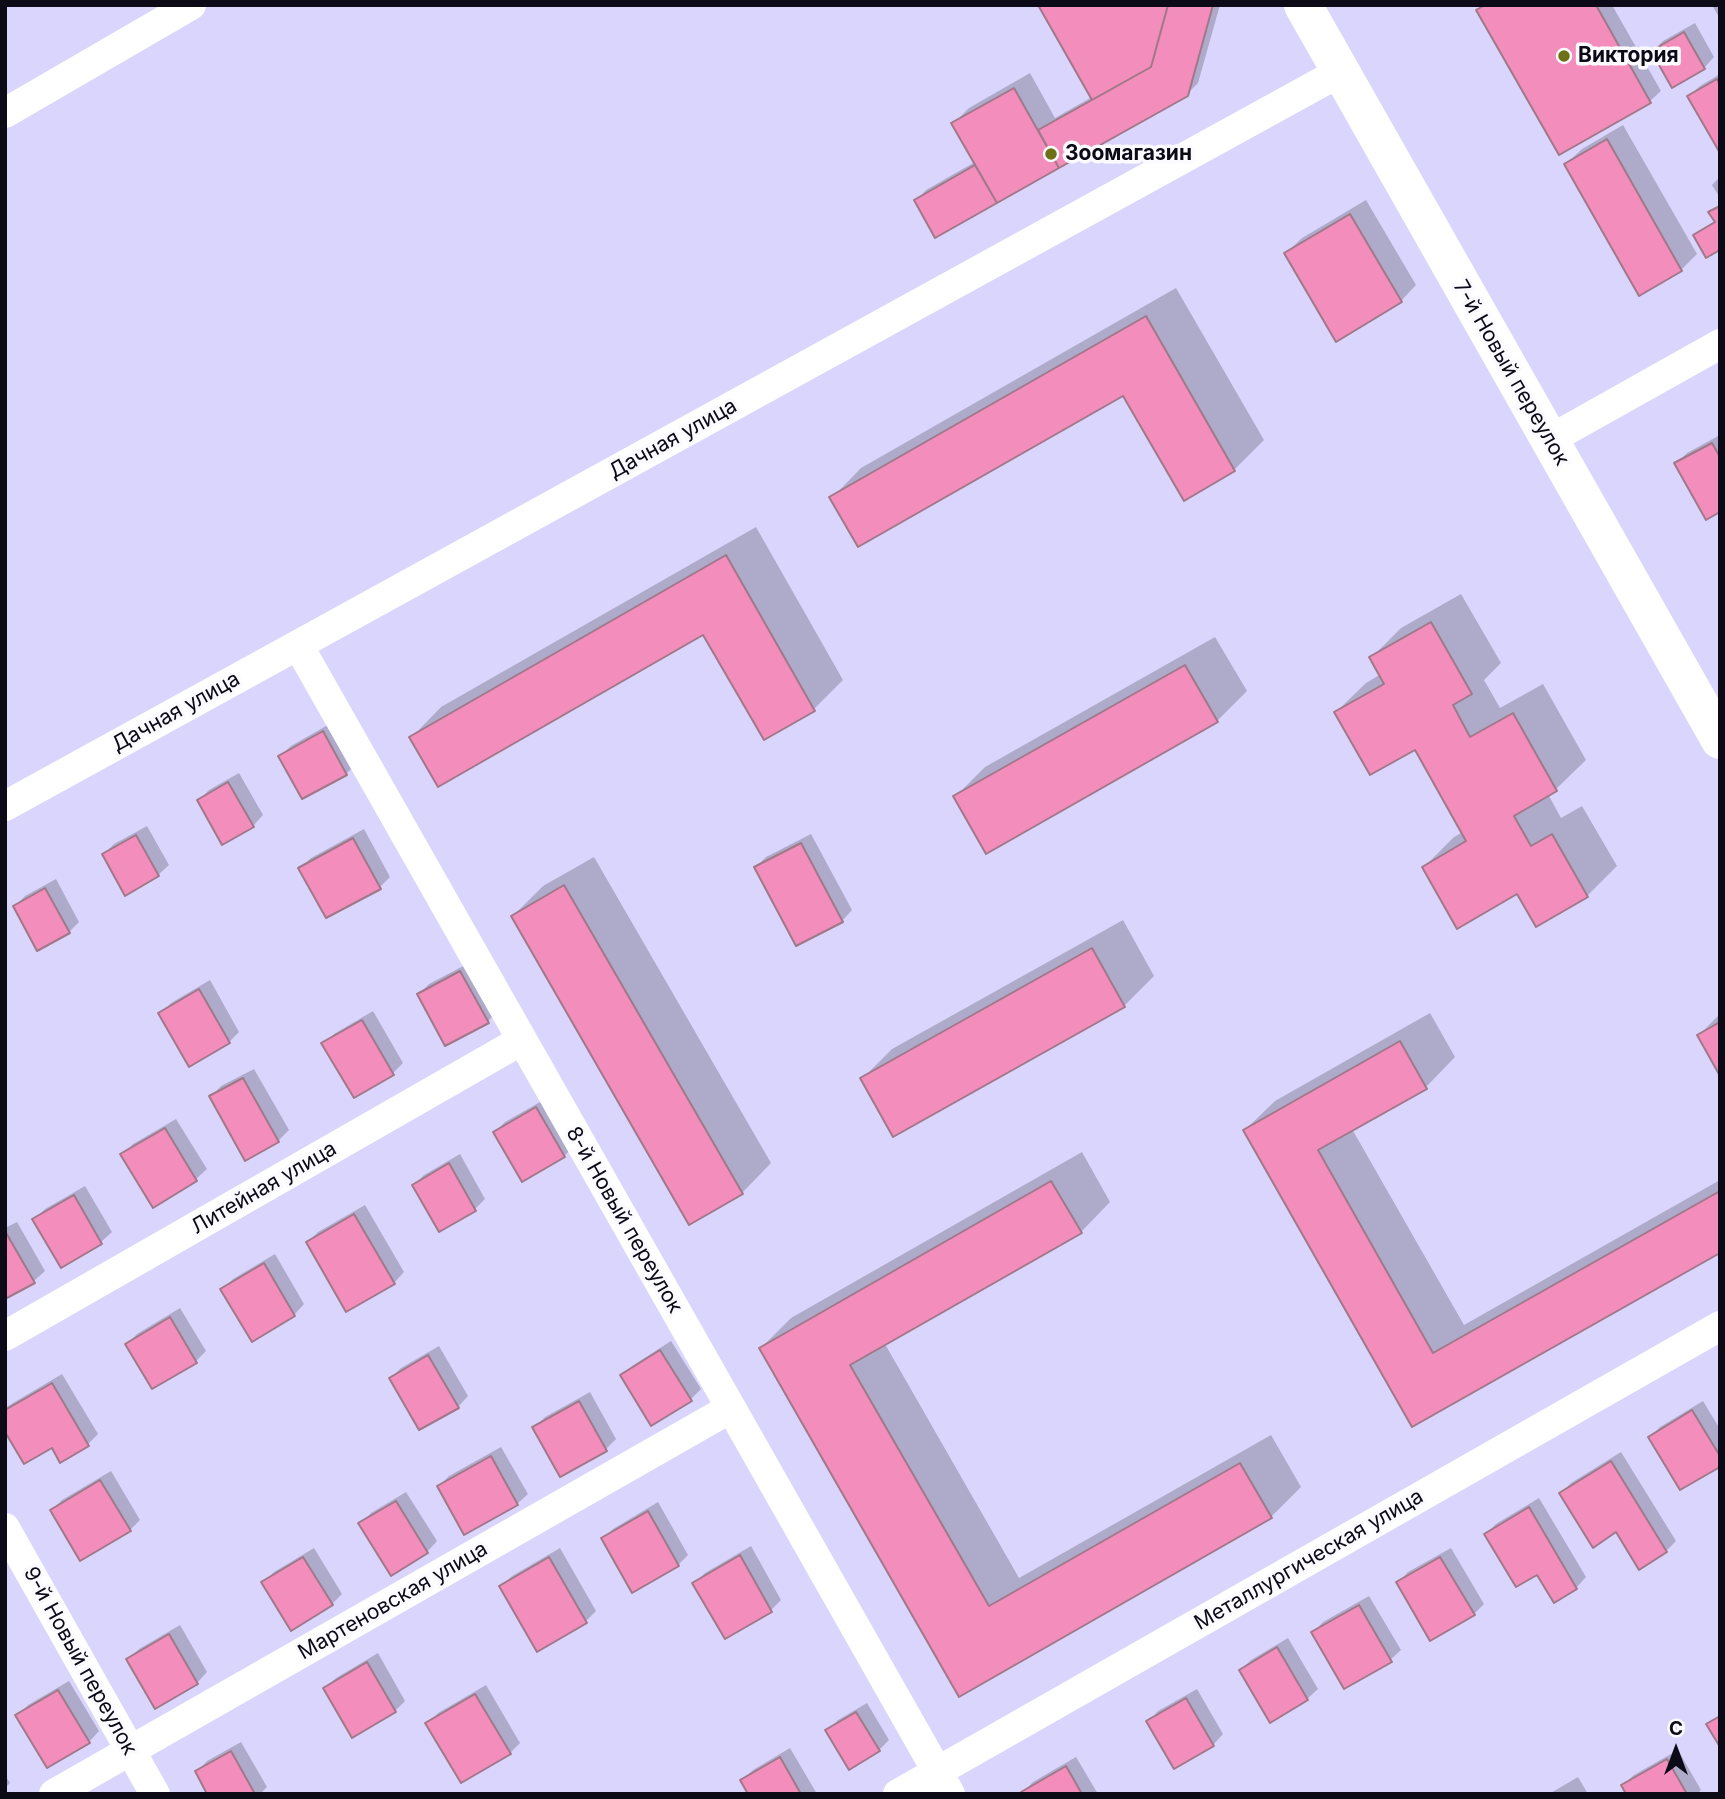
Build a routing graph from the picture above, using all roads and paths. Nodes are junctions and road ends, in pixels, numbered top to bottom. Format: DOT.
graph roads {
  1 [pos="191,5"];
  2 [pos="1303,5"];
  3 [pos="1340,72"];
  4 [pos="5,113"];
  5 [pos="1720,344"];
  6 [pos="1549,440"];
  7 [pos="298,645"];
  8 [pos="1720,740"];
  9 [pos="5,806"];
  10 [pos="523,1041"];
  11 [pos="1720,1326"];
  12 [pos="5,1336"];
  13 [pos="731,1408"];
  14 [pos="5,1528"];
  15 [pos="130,1750"];
  16 [pos="944,1782"];
  17 [pos="54,1794"];
  18 [pos="155,1794"];
  19 [pos="898,1794"];
  1 -- 4 [label="street"];
  2 -- 3 [label="street, 7-й Новый переулок"];
  3 -- 6 [label="street, 7-й Новый переулок"];
  3 -- 7 [label="street, Дачная улица"];
  5 -- 6 [label="street"];
  6 -- 8 [label="street, 7-й Новый переулок"];
  7 -- 9 [label="street, Дачная улица"];
  7 -- 10 [label="street, 8-й Новый переулок"];
  10 -- 12 [label="street, Литейная улица"];
  10 -- 13 [label="street, 8-й Новый переулок"];
  11 -- 16 [label="street, Металлургическая улица"];
  13 -- 15 [label="street, Мартеновская улица"];
  13 -- 16 [label="street, 8-й Новый переулок"];
  14 -- 15 [label="street, 9-й Новый переулок"];
  15 -- 17 [label="street, Мартеновская улица"];
  15 -- 18 [label="street, 9-й Новый переулок"];
  16 -- 19 [label="street, Металлургическая улица"];
}
